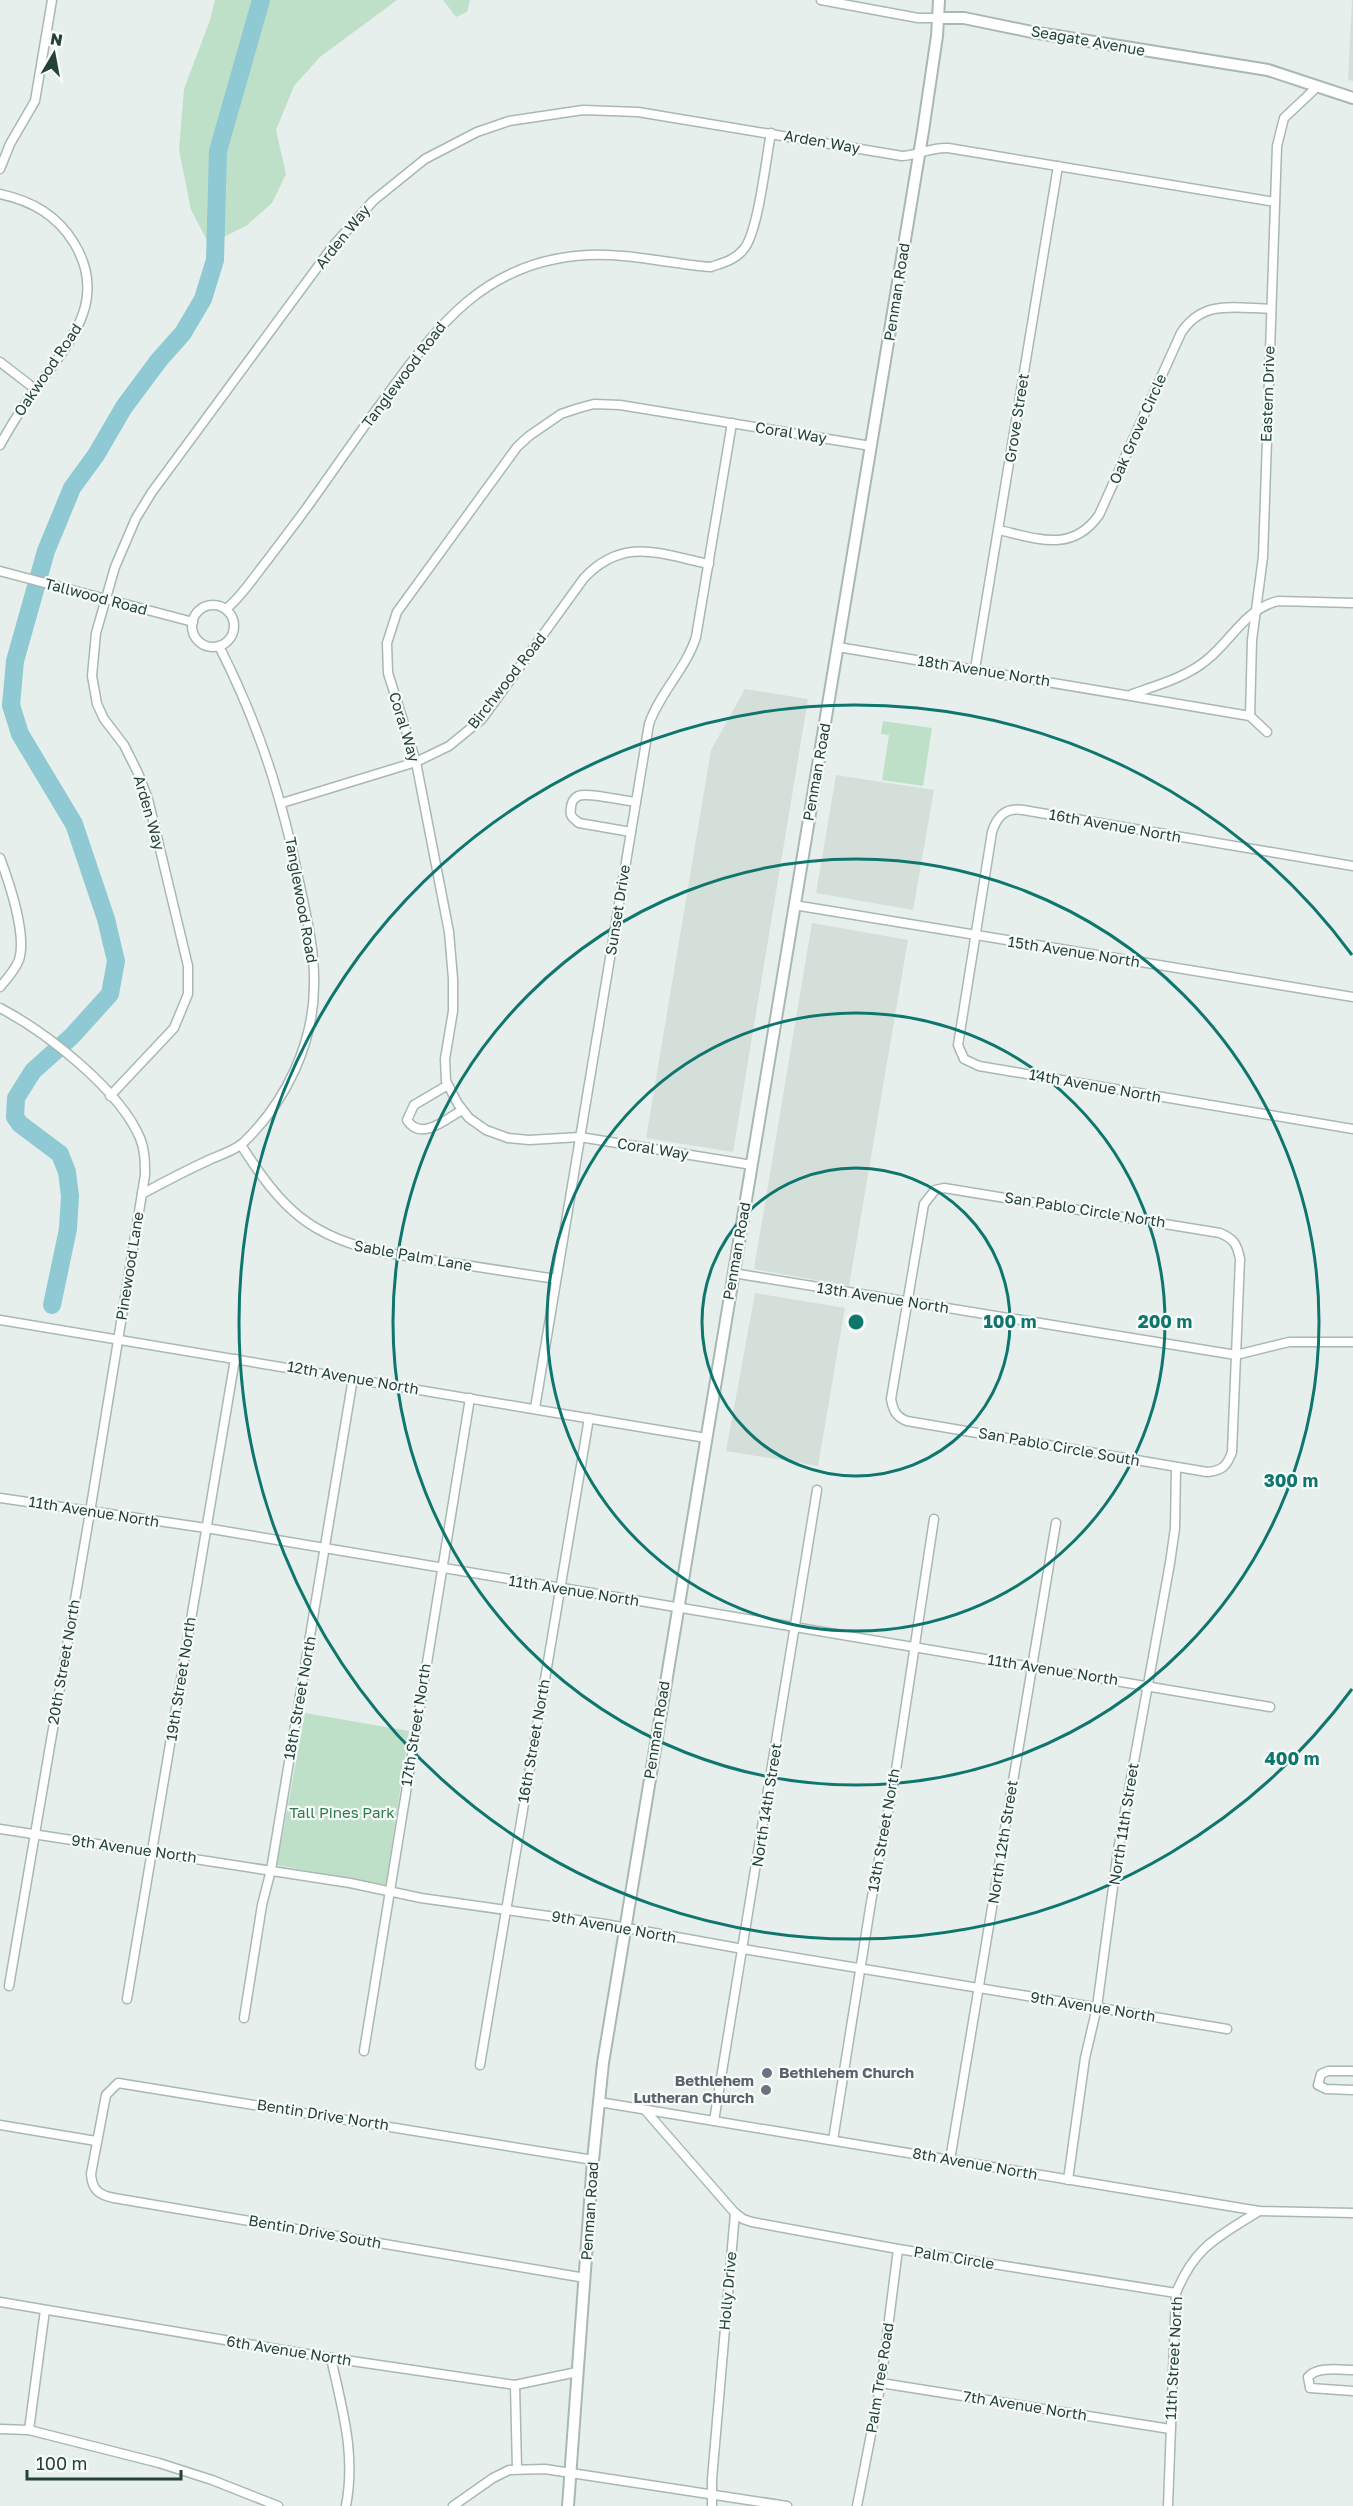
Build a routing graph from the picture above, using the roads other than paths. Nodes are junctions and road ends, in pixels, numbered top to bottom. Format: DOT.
graph roads {
  1 [pos="52,0"];
  2 [pos="821,0"];
  3 [pos="939,0"];
  4 [pos="938,18"];
  5 [pos="1317,87"];
  6 [pos="1353,98"];
  7 [pos="771,133"];
  8 [pos="920,153"];
  9 [pos="1058,166"];
  10 [pos="0,169"];
  11 [pos="0,194"];
  12 [pos="1275,202"];
  13 [pos="1271,309"];
  14 [pos="0,362"];
  15 [pos="35,389"];
  16 [pos="732,423"];
  17 [pos="0,445"];
  18 [pos="871,446"];
  19 [pos="999,530"];
  20 [pos="710,564"];
  21 [pos="0,572"];
  22 [pos="104,599"];
  23 [pos="1353,603"];
  24 [pos="226,609"];
  25 [pos="1255,610"];
  26 [pos="193,622"];
  27 [pos="219,646"];
  28 [pos="838,647"];
  29 [pos="975,669"];
  30 [pos="1129,695"];
  31 [pos="1250,716"];
  32 [pos="1267,732"];
  33 [pos="416,762"];
  34 [pos="636,802"];
  35 [pos="282,803"];
  36 [pos="631,832"];
  37 [pos="0,858"];
  38 [pos="1353,866"];
  39 [pos="794,905"];
  40 [pos="976,936"];
  41 [pos="0,987"];
  42 [pos="1353,997"];
  43 [pos="0,1008"];
  44 [pos="448,1085"];
  45 [pos="110,1096"];
  46 [pos="462,1110"];
  47 [pos="1353,1129"];
  48 [pos="580,1137"];
  49 [pos="241,1145"];
  50 [pos="752,1165"];
  51 [pos="141,1194"];
  52 [pos="733,1273"];
  53 [pos="556,1279"];
  54 [pos="908,1302"];
  55 [pos="0,1320"];
  56 [pos="117,1338"];
  57 [pos="1353,1342"];
  58 [pos="1236,1355"];
  59 [pos="235,1359"];
  60 [pos="353,1378"];
  61 [pos="470,1398"];
  62 [pos="535,1408"];
  63 [pos="589,1418"];
  64 [pos="706,1438"];
  65 [pos="1176,1467"];
  66 [pos="817,1490"];
  67 [pos="0,1498"];
  68 [pos="90,1512"];
  69 [pos="934,1519"];
  70 [pos="1056,1523"];
  71 [pos="206,1528"];
  72 [pos="325,1550"];
  73 [pos="442,1568"];
  74 [pos="560,1589"];
  75 [pos="678,1608"];
  76 [pos="796,1628"];
  77 [pos="913,1648"];
  78 [pos="1031,1665"];
  79 [pos="1147,1686"];
  80 [pos="1270,1707"];
  81 [pos="0,1829"];
  82 [pos="34,1834"];
  83 [pos="153,1852"];
  84 [pos="271,1870"];
  85 [pos="388,1891"];
  86 [pos="506,1909"];
  87 [pos="625,1928"];
  88 [pos="743,1949"];
  89 [pos="861,1968"];
  90 [pos="9,1986"];
  91 [pos="978,1988"];
  92 [pos="127,1999"];
  93 [pos="1097,2007"];
  94 [pos="244,2018"];
  95 [pos="1227,2029"];
  96 [pos="364,2051"];
  97 [pos="480,2065"];
  98 [pos="1353,2071"];
  99 [pos="1353,2090"];
  100 [pos="599,2102"];
  101 [pos="645,2110"];
  102 [pos="714,2121"];
  103 [pos="0,2125"];
  104 [pos="833,2140"];
  105 [pos="96,2141"];
  106 [pos="593,2160"];
  107 [pos="950,2160"];
  108 [pos="1068,2180"];
  109 [pos="1259,2211"];
  110 [pos="735,2213"];
  111 [pos="1353,2213"];
  112 [pos="898,2249"];
  113 [pos="585,2277"];
  114 [pos="1176,2293"];
  115 [pos="0,2302"];
  116 [pos="45,2310"];
  117 [pos="331,2358"];
  118 [pos="1353,2370"];
  119 [pos="577,2372"];
  120 [pos="881,2383"];
  121 [pos="515,2385"];
  122 [pos="1353,2391"];
  123 [pos="0,2429"];
  124 [pos="1170,2429"];
  125 [pos="29,2430"];
  126 [pos="517,2469"];
  127 [pos="570,2473"];
  128 [pos="711,2493"];
  129 [pos="278,2506"];
  130 [pos="346,2506"];
  131 [pos="453,2506"];
  132 [pos="568,2506"];
  133 [pos="712,2506"];
  134 [pos="787,2506"];
  135 [pos="857,2506"];
  136 [pos="1168,2506"];
  1 -- 10 [label="street"];
  2 -- 4 [label="street, Seagate Avenue"];
  3 -- 4 [label="street, Penman Road"];
  4 -- 5 [label="street, Seagate Avenue"];
  4 -- 8 [label="street, Penman Road"];
  5 -- 6 [label="street, Seagate Avenue"];
  5 -- 12 [label="street, Eastern Drive"];
  7 -- 8 [label="street, Arden Way"];
  7 -- 22 [label="street, Arden Way"];
  7 -- 24 [label="street, Tanglewood Road"];
  8 -- 9 [label="street, Arden Way"];
  8 -- 18 [label="street, Penman Road"];
  9 -- 12 [label="street, Arden Way"];
  9 -- 19 [label="street, Grove Street"];
  11 -- 15 [label="street, Oakwood Road"];
  12 -- 13 [label="street, Eastern Drive"];
  13 -- 19 [label="street, Oak Grove Circle"];
  13 -- 25 [label="street, Eastern Drive"];
  14 -- 15 [label="street"];
  15 -- 17 [label="street, Oakwood Road"];
  16 -- 18 [label="street, Coral Way"];
  16 -- 20 [label="street, Sunset Drive"];
  16 -- 33 [label="street, Coral Way"];
  18 -- 28 [label="street, Penman Road"];
  19 -- 29 [label="street, Grove Street"];
  20 -- 33 [label="street, Birchwood Road"];
  20 -- 34 [label="street, Sunset Drive"];
  21 -- 22 [label="street, Tallwood Road"];
  22 -- 26 [label="street, Tallwood Road"];
  22 -- 45 [label="street, Arden Way"];
  23 -- 25 [label="street, 18th Avenue North"];
  24 -- 26 [label="street"];
  24 -- 27 [label="street"];
  25 -- 30 [label="street, 18th Avenue North"];
  25 -- 31 [label="street, Eastern Drive"];
  26 -- 27 [label="street"];
  27 -- 35 [label="street, Tanglewood Road"];
  28 -- 29 [label="street, 18th Avenue North"];
  28 -- 39 [label="street, Penman Road"];
  29 -- 30 [label="street, 18th Avenue North"];
  30 -- 31 [label="street, 18th Avenue North"];
  31 -- 32 [label="street"];
  33 -- 35 [label="street, Birchwood Road"];
  33 -- 44 [label="street, Coral Way"];
  34 -- 36 [label="street, Sunset Drive"];
  34 -- 36 [label="street"];
  35 -- 49 [label="street, Tanglewood Road"];
  36 -- 48 [label="street, Sunset Drive"];
  37 -- 41 [label="street"];
  38 -- 40 [label="street, 16th Avenue North"];
  39 -- 40 [label="street, 15th Avenue North"];
  39 -- 50 [label="street, Penman Road"];
  40 -- 42 [label="street, 15th Avenue North"];
  40 -- 47 [label="street, 14th Avenue North"];
  43 -- 45 [label="street, Pinewood Lane"];
  44 -- 46 [label="street, Coral Way"];
  44 -- 46 [label="street"];
  45 -- 51 [label="street, Pinewood Lane"];
  46 -- 48 [label="street, Coral Way"];
  48 -- 50 [label="street, Coral Way"];
  48 -- 53 [label="street, Sunset Drive"];
  49 -- 51 [label="street, Tanglewood Road"];
  49 -- 53 [label="street, Sable Palm Lane"];
  50 -- 52 [label="street, Penman Road"];
  51 -- 56 [label="street, Pinewood Lane"];
  52 -- 54 [label="street, 13th Avenue North"];
  52 -- 64 [label="street, Penman Road"];
  53 -- 62 [label="street, Sunset Drive"];
  54 -- 58 [label="street, 13th Avenue North"];
  54 -- 58 [label="street, San Pablo Circle North"];
  54 -- 65 [label="street, San Pablo Circle South"];
  55 -- 56 [label="street, 12th Avenue North"];
  56 -- 59 [label="street, 12th Avenue North"];
  56 -- 68 [label="street, 20th Street North"];
  57 -- 58 [label="street, 13th Avenue North"];
  58 -- 65 [label="street, San Pablo Circle South"];
  59 -- 60 [label="street, 12th Avenue North"];
  59 -- 71 [label="street, 19th Street North"];
  60 -- 61 [label="street, 12th Avenue North"];
  60 -- 72 [label="street, 18th Street North"];
  61 -- 62 [label="street, 12th Avenue North"];
  61 -- 73 [label="street, 17th Street North"];
  62 -- 63 [label="street, 12th Avenue North"];
  63 -- 64 [label="street, 12th Avenue North"];
  63 -- 74 [label="street, 16th Street North"];
  64 -- 75 [label="street, Penman Road"];
  65 -- 79 [label="street, North 11th Street"];
  66 -- 76 [label="street, North 14th Street"];
  67 -- 68 [label="street, 11th Avenue North"];
  68 -- 71 [label="street, 11th Avenue North"];
  68 -- 82 [label="street, 20th Street North"];
  69 -- 77 [label="street, 13th Street North"];
  70 -- 78 [label="street, North 12th Street"];
  71 -- 72 [label="street, 11th Avenue North"];
  71 -- 83 [label="street, 19th Street North"];
  72 -- 73 [label="street, 11th Avenue North"];
  72 -- 84 [label="street, 18th Street North"];
  73 -- 74 [label="street, 11th Avenue North"];
  73 -- 85 [label="street, 17th Street North"];
  74 -- 75 [label="street, 11th Avenue North"];
  74 -- 86 [label="street, 16th Street North"];
  75 -- 76 [label="street, 11th Avenue North"];
  75 -- 87 [label="street, Penman Road"];
  76 -- 77 [label="street, 11th Avenue North"];
  76 -- 88 [label="street, North 14th Street"];
  77 -- 78 [label="street, 11th Avenue North"];
  77 -- 89 [label="street, 13th Street North"];
  78 -- 79 [label="street, 11th Avenue North"];
  78 -- 91 [label="street, North 12th Street"];
  79 -- 80 [label="street, 11th Avenue North"];
  79 -- 93 [label="street, North 11th Street"];
  81 -- 82 [label="street, 9th Avenue North"];
  82 -- 83 [label="street, 9th Avenue North"];
  82 -- 90 [label="street, 20th Street North"];
  83 -- 84 [label="street, 9th Avenue North"];
  83 -- 92 [label="street, 19th Street North"];
  84 -- 85 [label="street, 9th Avenue North"];
  84 -- 94 [label="street, 18th Street North"];
  85 -- 86 [label="street, 9th Avenue North"];
  85 -- 96 [label="street, 17th Street North"];
  86 -- 87 [label="street, 9th Avenue North"];
  86 -- 97 [label="street, 16th Street North"];
  87 -- 88 [label="street, 9th Avenue North"];
  87 -- 100 [label="street, Penman Road"];
  88 -- 89 [label="street, 9th Avenue North"];
  88 -- 102 [label="street, North 14th Street"];
  89 -- 91 [label="street, 9th Avenue North"];
  89 -- 104 [label="street, 13th Street North"];
  91 -- 93 [label="street, 9th Avenue North"];
  91 -- 107 [label="street, North 12th Street"];
  93 -- 95 [label="street, 9th Avenue North"];
  93 -- 108 [label="street, North 11th Street"];
  98 -- 99 [label="street"];
  100 -- 101 [label="street, 8th Avenue North"];
  100 -- 106 [label="street, Penman Road"];
  101 -- 102 [label="street, 8th Avenue North"];
  101 -- 110 [label="street"];
  102 -- 104 [label="street, 8th Avenue North"];
  103 -- 105 [label="street"];
  104 -- 107 [label="street, 8th Avenue North"];
  105 -- 106 [label="street, Bentin Drive North"];
  105 -- 113 [label="street, Bentin Drive South"];
  106 -- 113 [label="street, Penman Road"];
  107 -- 108 [label="street, 8th Avenue North"];
  108 -- 109 [label="street, 8th Avenue North"];
  109 -- 111 [label="street, 8th Avenue North"];
  109 -- 114 [label="street, 11th Street North"];
  110 -- 112 [label="street, Palm Circle"];
  110 -- 128 [label="street, Holly Drive"];
  112 -- 114 [label="street, Palm Circle"];
  112 -- 120 [label="street, Palm Tree Road"];
  113 -- 119 [label="street, Penman Road"];
  114 -- 124 [label="street, 11th Street North"];
  115 -- 116 [label="street, 6th Avenue North"];
  116 -- 117 [label="street, 6th Avenue North"];
  116 -- 125 [label="street"];
  117 -- 121 [label="street, 6th Avenue North"];
  117 -- 130 [label="street"];
  118 -- 122 [label="street"];
  119 -- 121 [label="street, 6th Avenue North"];
  119 -- 127 [label="street, Penman Road"];
  120 -- 124 [label="street, 7th Avenue North"];
  120 -- 135 [label="street, Palm Tree Road"];
  121 -- 126 [label="street"];
  123 -- 125 [label="street"];
  124 -- 136 [label="street, 11th Street North"];
  125 -- 129 [label="street"];
  126 -- 127 [label="street"];
  126 -- 131 [label="street"];
  127 -- 128 [label="street"];
  127 -- 132 [label="street, Penman Road"];
  128 -- 133 [label="street, Holly Drive"];
  128 -- 134 [label="street"];
}
